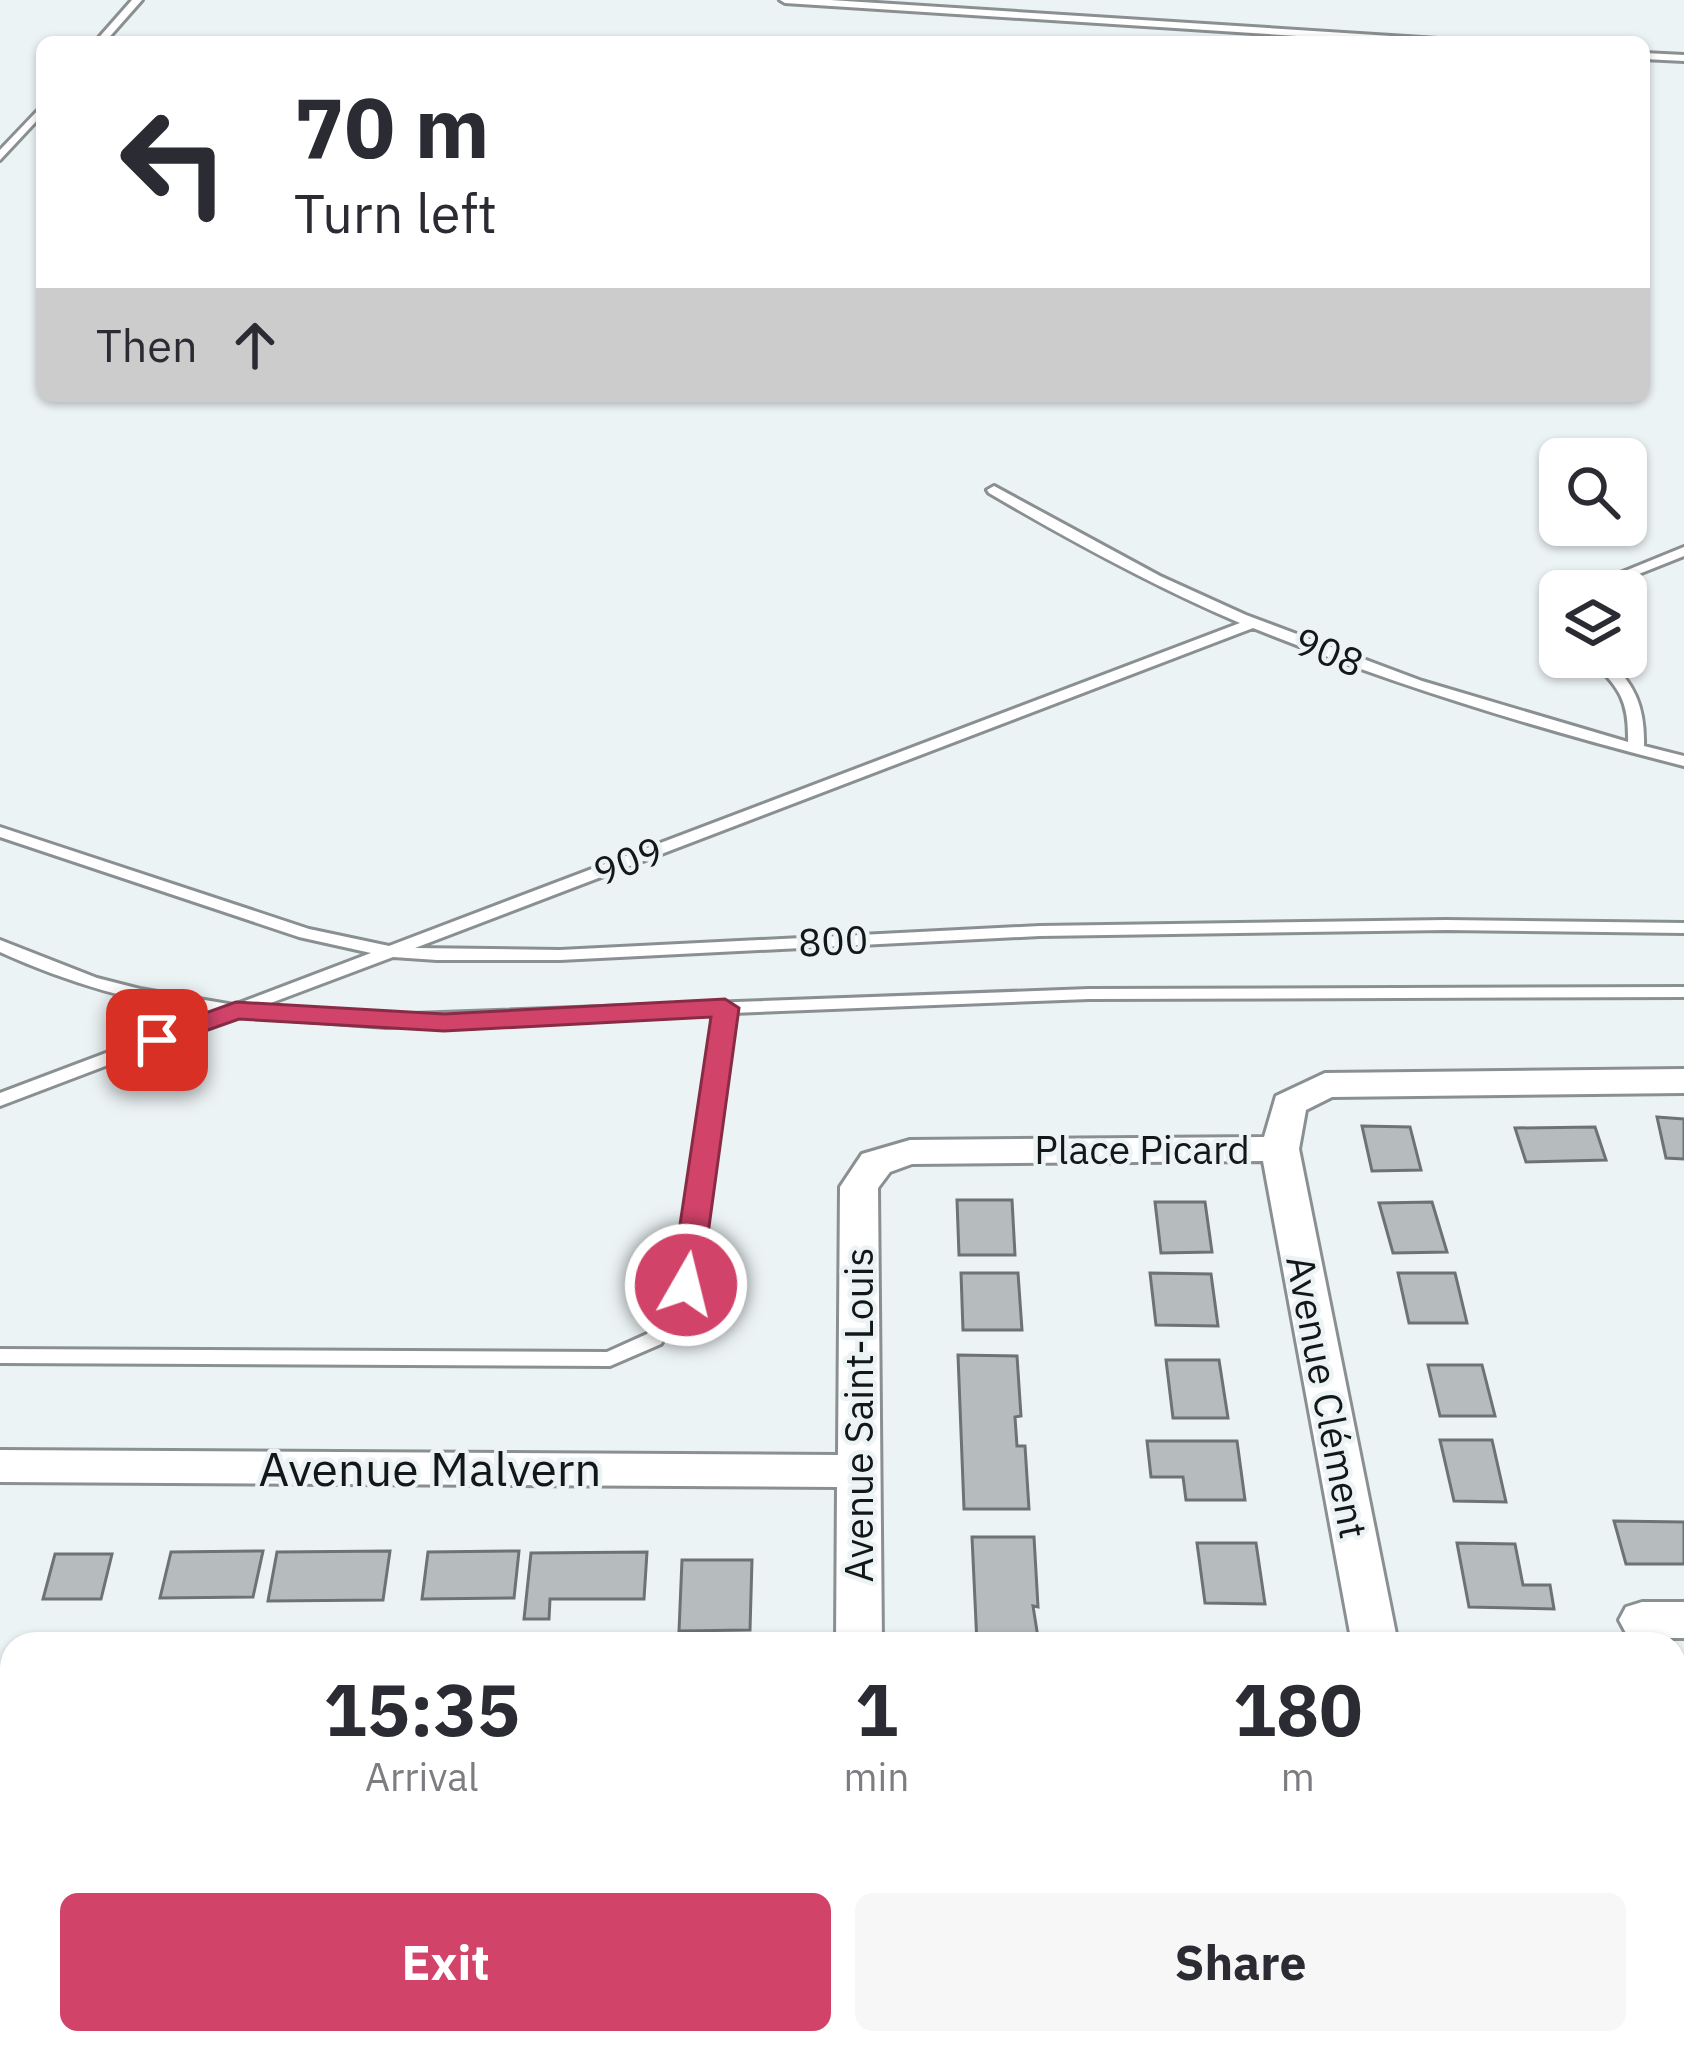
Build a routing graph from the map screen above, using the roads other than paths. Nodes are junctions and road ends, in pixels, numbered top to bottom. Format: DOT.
graph roads {
  1 [pos="137,0"];
  2 [pos="785,0"];
  3 [pos="105,36"];
  4 [pos="1345,36"];
  5 [pos="1650,56"];
  6 [pos="1684,58"];
  7 [pos="36,116"];
  8 [pos="0,157"];
  9 [pos="994,490"];
  10 [pos="1684,550"];
  11 [pos="1635,570"];
  12 [pos="1256,622"];
  13 [pos="1621,678"];
  14 [pos="1636,750"];
  15 [pos="1684,761"];
  16 [pos="0,832"];
  17 [pos="1684,928"];
  18 [pos="0,945"];
  19 [pos="387,951"];
  20 [pos="1684,992"];
  21 [pos="725,1008"];
  22 [pos="236,1010"];
  23 [pos="1684,1081"];
  24 [pos="0,1100"];
  25 [pos="1280,1149"];
  26 [pos="859,1187"];
  27 [pos="0,1356"];
  28 [pos="0,1466"];
  29 [pos="860,1472"];
  30 [pos="859,1632"];
  31 [pos="1373,1632"];
  1 -- 3 [label="lane"];
  2 -- 4 [label="lane"];
  5 -- 6 [label="lane"];
  7 -- 8 [label="lane"];
  9 -- 12 [label="lane, 908"];
  10 -- 11 [label="lane"];
  12 -- 14 [label="lane, 908"];
  12 -- 19 [label="lane, 909"];
  13 -- 14 [label="lane"];
  14 -- 15 [label="lane, 908"];
  16 -- 19 [label="lane, 800"];
  17 -- 19 [label="lane, 800"];
  18 -- 22 [label="lane"];
  19 -- 22 [label="lane, 909"];
  20 -- 21 [label="lane"];
  21 -- 22 [label="lane"];
  21 -- 27 [label="lane"];
  22 -- 24 [label="lane, 909"];
  23 -- 25 [label="street, Place Picard"];
  25 -- 26 [label="street, Place Picard"];
  25 -- 31 [label="street, Avenue Clément"];
  26 -- 29 [label="street, Avenue Saint-Louis"];
  28 -- 29 [label="street, Avenue Malvern"];
  29 -- 30 [label="street, Avenue Saint-Louis"];
}
